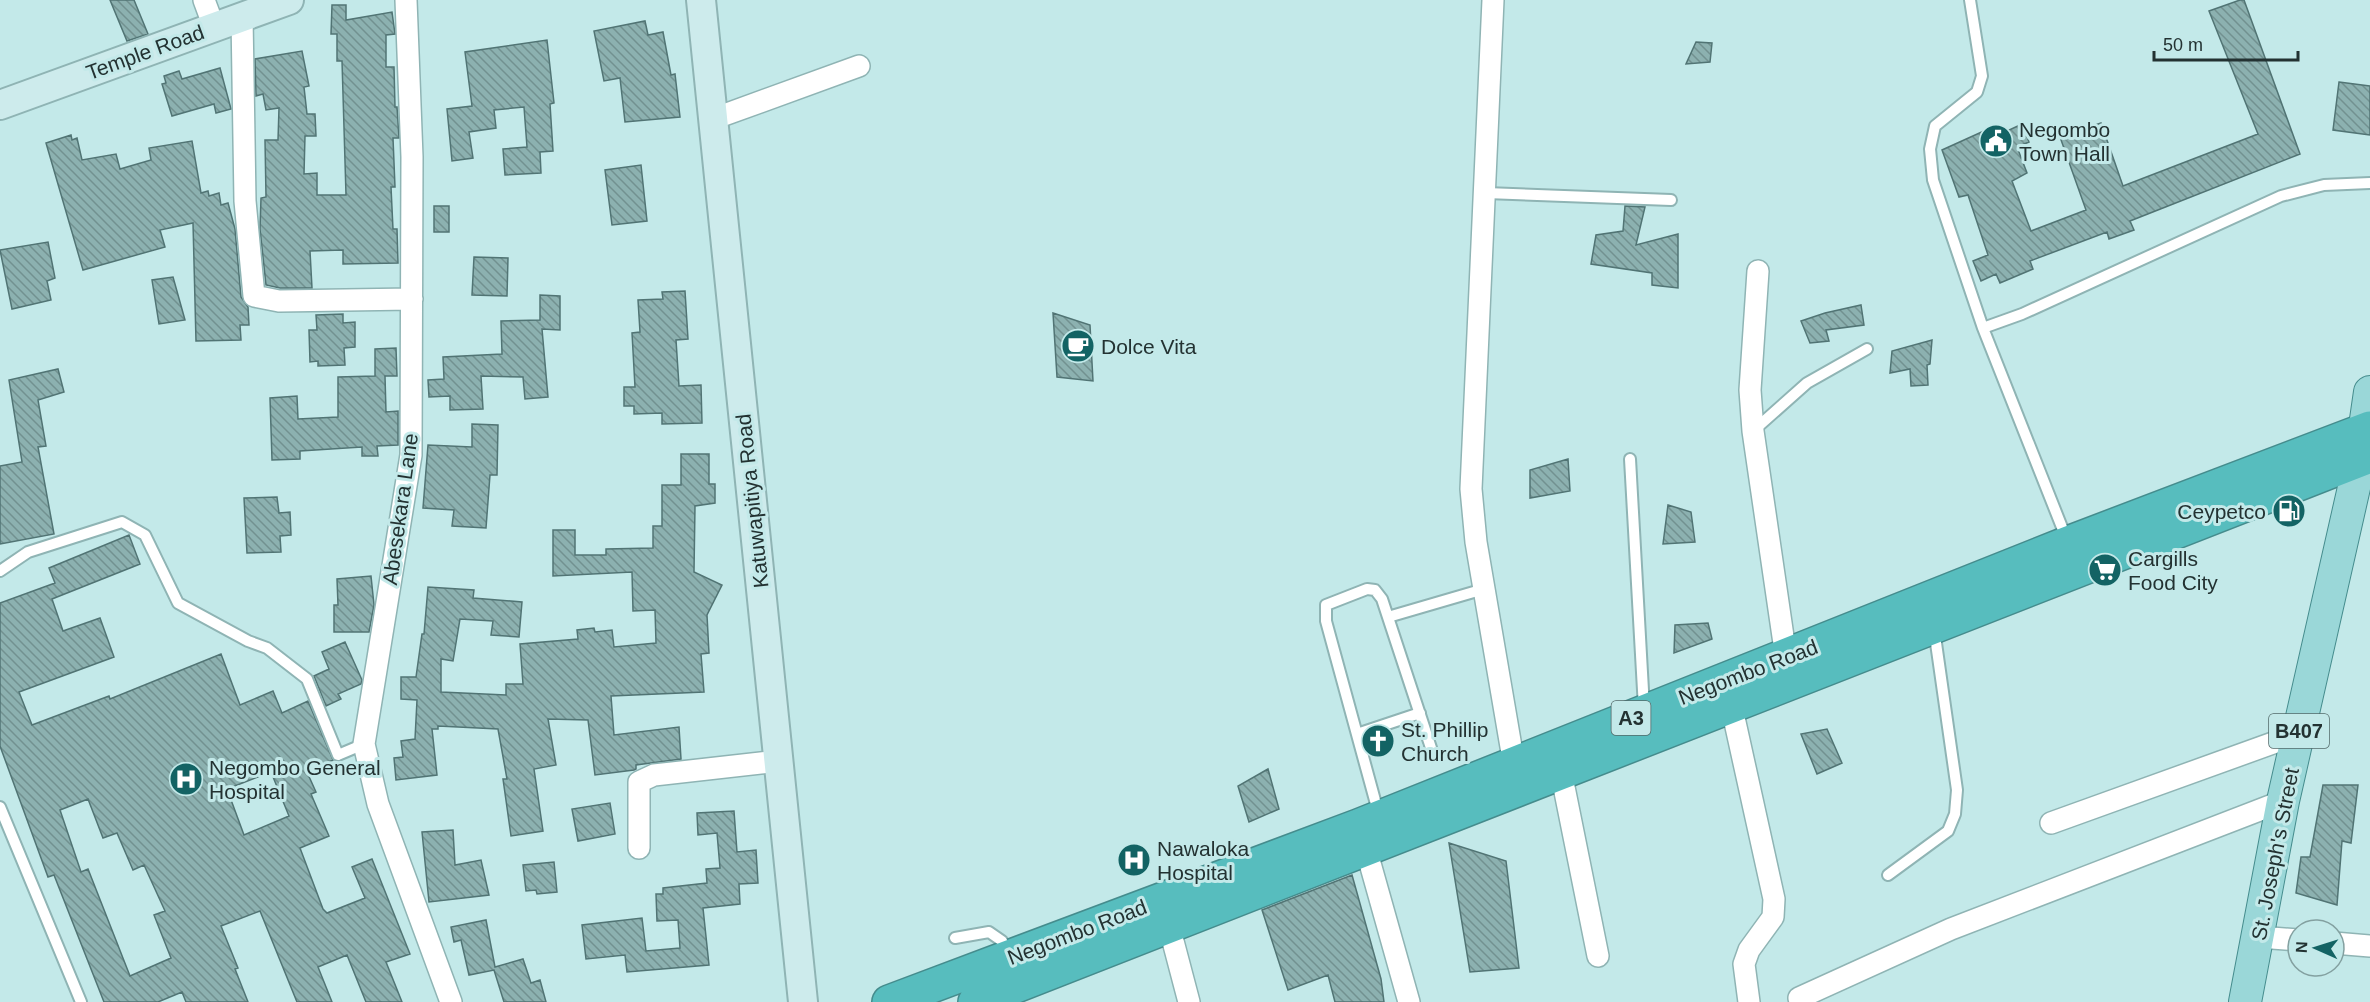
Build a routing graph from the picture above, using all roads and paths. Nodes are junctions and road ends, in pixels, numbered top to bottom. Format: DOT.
graph roads {
  1 [pos="204,0"];
  2 [pos="289,0"];
  3 [pos="406,0"];
  4 [pos="701,0"];
  5 [pos="1492,0"];
  6 [pos="1970,0"];
  7 [pos="242,17"];
  8 [pos="214,27"];
  9 [pos="859,66"];
  10 [pos="0,105"];
  11 [pos="713,119"];
  12 [pos="2370,183"];
  13 [pos="1486,193"];
  14 [pos="1671,200"];
  15 [pos="1758,271"];
  16 [pos="412,300"];
  17 [pos="1983,328"];
  18 [pos="1867,349"];
  19 [pos="2370,392"];
  20 [pos="1753,431"];
  21 [pos="2366,444"];
  22 [pos="1630,459"];
  23 [pos="2068,543"];
  24 [pos="0,571"];
  25 [pos="1484,589"];
  26 [pos="1388,617"];
  27 [pos="1934,625"];
  28 [pos="1786,657"];
  29 [pos="1731,705"];
  30 [pos="1645,712"];
  31 [pos="1420,713"];
  32 [pos="1357,734"];
  33 [pos="2298,734"];
  34 [pos="364,744"];
  35 [pos="1433,754"];
  36 [pos="778,761"];
  37 [pos="1561,772"];
  38 [pos="1516,776"];
  39 [pos="2283,801"];
  40 [pos="0,807"];
  41 [pos="1380,818"];
  42 [pos="2051,823"];
  43 [pos="639,848"];
  44 [pos="1365,849"];
  45 [pos="1888,875"];
  46 [pos="1169,926"];
  47 [pos="2259,937"];
  48 [pos="955,938"];
  49 [pos="2286,939"];
  50 [pos="2346,944"];
  51 [pos="2370,946"];
  52 [pos="1598,956"];
  53 [pos="1008,958"];
  54 [pos="1799,998"];
  55 [pos="81,1002"];
  56 [pos="451,1002"];
  57 [pos="803,1002"];
  58 [pos="889,1002"];
  59 [pos="975,1002"];
  60 [pos="1189,1002"];
  61 [pos="1409,1002"];
  62 [pos="1749,1002"];
  63 [pos="2245,1002"];
  1 -- 8 [label="street"];
  2 -- 7 [label="street, Temple Road"];
  3 -- 16 [label="street, Abesekara Lane"];
  4 -- 11 [label="street, Katuwapitiya Road"];
  5 -- 13 [label="street"];
  6 -- 17 [label="lane"];
  7 -- 8 [label="street, Temple Road"];
  7 -- 16 [label="street"];
  8 -- 10 [label="street, Temple Road"];
  9 -- 11 [label="street"];
  11 -- 36 [label="street, Katuwapitiya Road"];
  12 -- 17 [label="lane"];
  13 -- 14 [label="lane"];
  13 -- 25 [label="street"];
  15 -- 20 [label="street"];
  16 -- 34 [label="street, Abesekara Lane"];
  17 -- 23 [label="lane"];
  18 -- 20 [label="lane"];
  19 -- 21 [label="main road, St. Joseph's Street"];
  20 -- 28 [label="street"];
  21 -- 23 [label="highway, Negombo Road / A3"];
  21 -- 27 [label="highway, Negombo Road / A3"];
  21 -- 33 [label="main road, St. Joseph's Street / B407"];
  22 -- 30 [label="lane"];
  23 -- 28 [label="highway, Negombo Road / A3"];
  24 -- 34 [label="lane"];
  25 -- 26 [label="lane"];
  25 -- 38 [label="street"];
  26 -- 31 [label="lane"];
  26 -- 32 [label="lane"];
  27 -- 29 [label="highway, Negombo Road / A3"];
  27 -- 45 [label="lane"];
  28 -- 30 [label="highway, Negombo Road / A3"];
  29 -- 37 [label="highway, Negombo Road / A3"];
  29 -- 62 [label="street"];
  30 -- 38 [label="highway, Negombo Road / A3"];
  31 -- 32 [label="lane"];
  31 -- 35 [label="lane"];
  32 -- 41 [label="lane"];
  33 -- 39 [label="main road, St. Joseph's Street / B407"];
  33 -- 42 [label="street"];
  34 -- 56 [label="street, Abesekara Lane"];
  36 -- 43 [label="street"];
  36 -- 57 [label="street, Katuwapitiya Road"];
  37 -- 38 [label="highway, Negombo Road / A3"];
  37 -- 52 [label="street"];
  38 -- 41 [label="highway, Negombo Road / A3"];
  38 -- 44 [label="highway, Negombo Road / A3"];
  39 -- 47 [label="main road, St. Joseph's Street / B407"];
  39 -- 54 [label="street"];
  40 -- 55 [label="lane"];
  41 -- 53 [label="highway, Negombo Road / A3"];
  44 -- 46 [label="highway, Negombo Road / A3"];
  44 -- 61 [label="street"];
  46 -- 59 [label="highway, Negombo Road / A3"];
  46 -- 60 [label="street"];
  47 -- 49 [label="street"];
  47 -- 63 [label="main road, St. Joseph's Street / B407"];
  48 -- 53 [label="lane"];
  50 -- 51 [label="street"];
  53 -- 58 [label="highway, Negombo Road / A3"];
}
